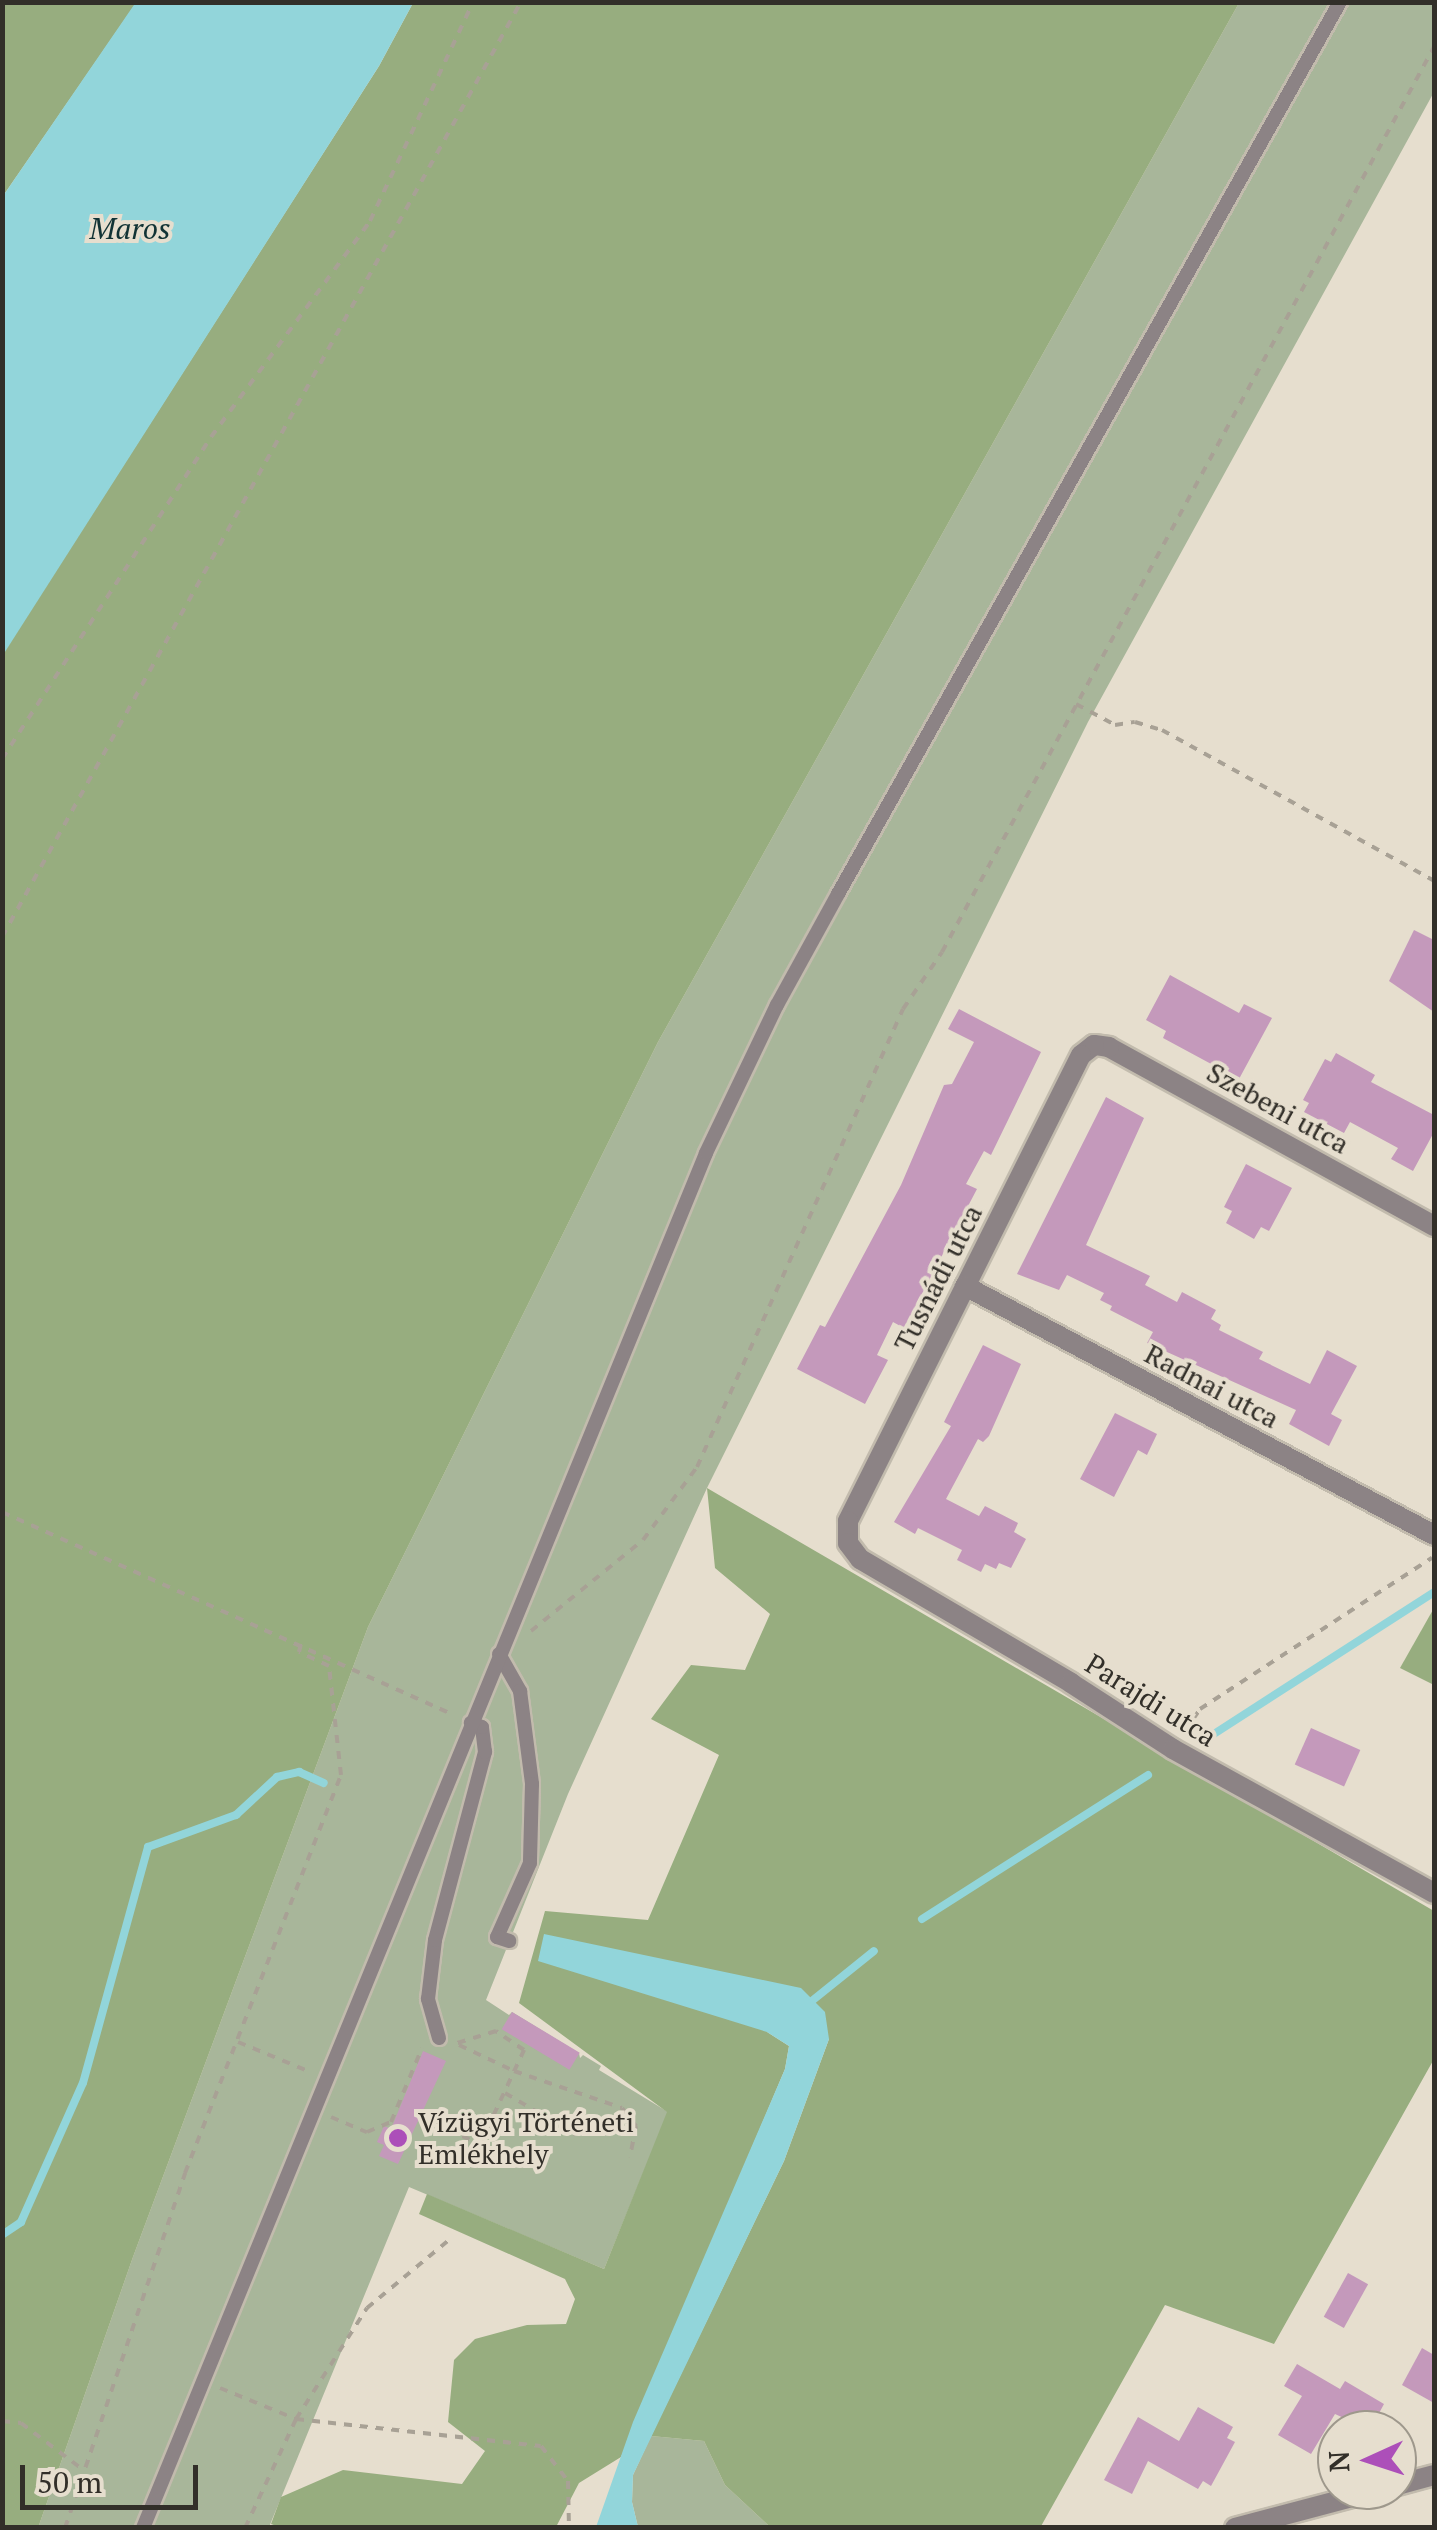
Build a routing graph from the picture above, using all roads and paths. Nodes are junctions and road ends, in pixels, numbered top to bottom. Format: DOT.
graph roads {
  1 [pos="472,2"];
  2 [pos="520,2"];
  3 [pos="1340,2"];
  4 [pos="1434,47"];
  5 [pos="1076,704"];
  6 [pos="2,759"];
  7 [pos="1434,881"];
  8 [pos="2,937"];
  9 [pos="1094,1045"];
  10 [pos="1434,1226"];
  11 [pos="964,1286"];
  12 [pos="2,1512"];
  13 [pos="1434,1535"];
  14 [pos="848,1543"];
  15 [pos="1434,1556"];
  16 [pos="300,1643"];
  17 [pos="499,1654"];
  18 [pos="471,1723"];
  19 [pos="1173,1749"];
  20 [pos="1434,1893"];
  21 [pos="510,1941"];
  22 [pos="438,2036"];
  23 [pos="237,2042"];
  24 [pos="458,2045"];
  25 [pos="514,2072"];
  26 [pos="326,2079"];
  27 [pos="505,2093"];
  28 [pos="313,2110"];
  29 [pos="428,2110"];
  30 [pos="433,2123"];
  31 [pos="422,2127"];
  32 [pos="576,2135"];
  33 [pos="480,2144"];
  34 [pos="476,2152"];
  35 [pos="630,2157"];
  36 [pos="450,2239"];
  37 [pos="202,2381"];
  38 [pos="296,2418"];
  39 [pos="2,2421"];
  40 [pos="82,2469"];
  41 [pos="1317,2506"];
  42 [pos="65,2528"];
  43 [pos="143,2528"];
  44 [pos="245,2528"];
  45 [pos="569,2528"];
  46 [pos="1235,2528"];
  1 -- 6 [label="path"];
  2 -- 8 [label="path"];
  3 -- 17 [label="lane"];
  4 -- 5 [label="path"];
  5 -- 7 [label="path"];
  5 -- 17 [label="path"];
  9 -- 10 [label="street, Szebeni utca"];
  9 -- 11 [label="street, Tusnádi utca"];
  11 -- 13 [label="street, Radnai utca"];
  11 -- 14 [label="street, Tusnádi utca"];
  12 -- 16 [label="path"];
  14 -- 19 [label="street, Parajdi utca"];
  15 -- 19 [label="path"];
  16 -- 18 [label="path"];
  16 -- 23 [label="path"];
  17 -- 18 [label="lane"];
  17 -- 21 [label="lane"];
  18 -- 22 [label="lane"];
  18 -- 26 [label="lane"];
  19 -- 20 [label="street, Parajdi utca"];
  22 -- 24 [label="path"];
  22 -- 28 [label="path"];
  23 -- 26 [label="path"];
  23 -- 40 [label="path"];
  24 -- 25 [label="path"];
  24 -- 25 [label="path"];
  25 -- 27 [label="path"];
  25 -- 35 [label="path"];
  26 -- 28 [label="lane"];
  27 -- 32 [label="path"];
  27 -- 33 [label="path"];
  28 -- 37 [label="lane"];
  29 -- 30 [label="path"];
  30 -- 31 [label="path"];
  30 -- 33 [label="path"];
  33 -- 34 [label="path"];
  36 -- 38 [label="path"];
  37 -- 38 [label="path"];
  37 -- 43 [label="lane"];
  38 -- 44 [label="path"];
  38 -- 45 [label="path"];
  39 -- 40 [label="path"];
  40 -- 42 [label="path"];
  41 -- 46 [label="street"];
}
